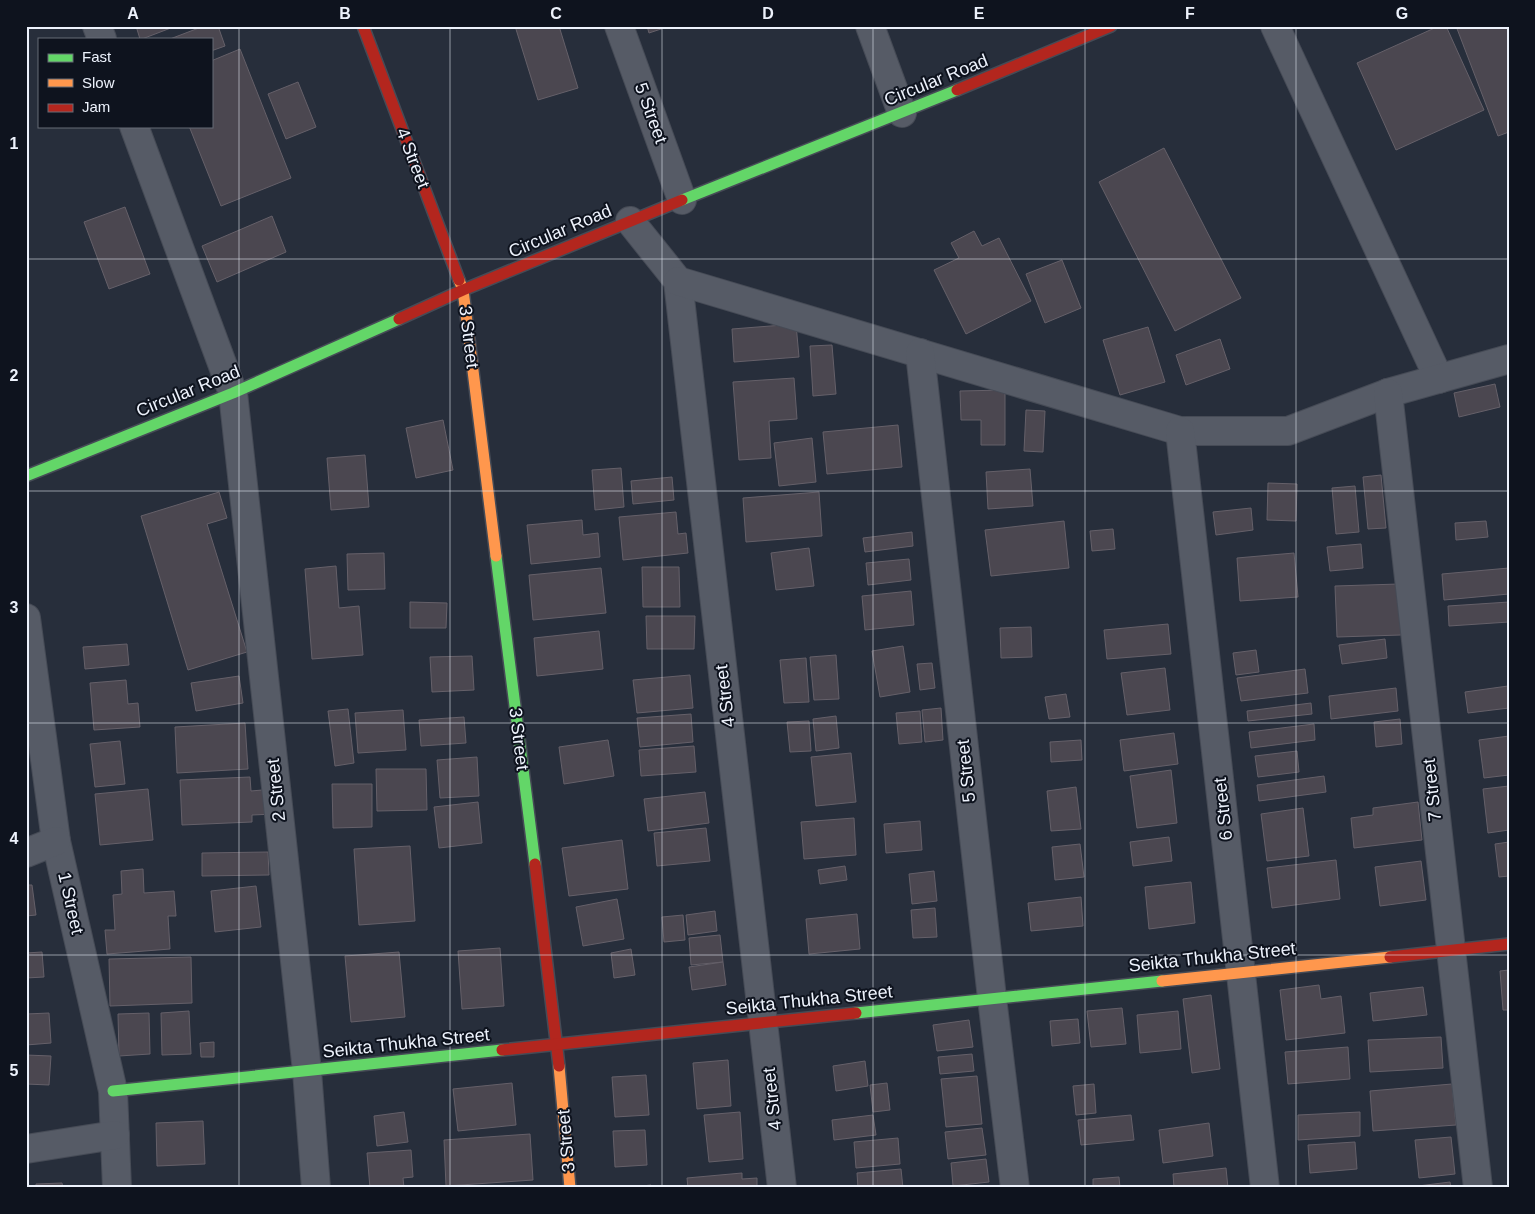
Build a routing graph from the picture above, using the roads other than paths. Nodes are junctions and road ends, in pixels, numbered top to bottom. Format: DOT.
graph roads {
  1 [pos="97,26"];
  2 [pos="363,26"];
  3 [pos="619,26"];
  4 [pos="870,26"];
  5 [pos="1111,26"];
  6 [pos="1275,26"];
  7 [pos="102,38"];
  8 [pos="902,113"];
  9 [pos="135,128"];
  10 [pos="682,200"];
  11 [pos="630,221"];
  12 [pos="678,280"];
  13 [pos="463,290"];
  14 [pos="920,353"];
  15 [pos="1509,359"];
  16 [pos="1438,379"];
  17 [pos="233,393"];
  18 [pos="1388,393"];
  19 [pos="1180,431"];
  20 [pos="26,476"];
  21 [pos="26,618"];
  22 [pos="56,841"];
  23 [pos="26,853"];
  24 [pos="1509,944"];
  25 [pos="1450,950"];
  26 [pos="1241,972"];
  27 [pos="992,998"];
  28 [pos="763,1023"];
  29 [pos="557,1044"];
  30 [pos="307,1071"];
  31 [pos="113,1091"];
  32 [pos="115,1136"];
  33 [pos="26,1149"];
  34 [pos="117,1188"];
  35 [pos="316,1188"];
  36 [pos="570,1188"];
  37 [pos="782,1188"];
  38 [pos="1015,1188"];
  39 [pos="1265,1188"];
  40 [pos="1478,1188"];
  1 -- 7 [label="street"];
  2 -- 13 [label="street, 4 Street"];
  3 -- 10 [label="street, 5 Street"];
  4 -- 8 [label="street"];
  5 -- 8 [label="street, Circular Road"];
  6 -- 16 [label="street"];
  8 -- 10 [label="street, Circular Road"];
  9 -- 17 [label="street"];
  10 -- 11 [label="street, Circular Road"];
  11 -- 12 [label="street"];
  11 -- 13 [label="street, Circular Road"];
  12 -- 14 [label="street"];
  12 -- 28 [label="street, 4 Street"];
  13 -- 17 [label="street, Circular Road"];
  13 -- 29 [label="street, 3 Street"];
  14 -- 19 [label="street"];
  14 -- 27 [label="street, 5 Street"];
  15 -- 16 [label="street"];
  16 -- 18 [label="street"];
  17 -- 20 [label="street, Circular Road"];
  17 -- 30 [label="street, 2 Street"];
  18 -- 19 [label="street"];
  18 -- 25 [label="street, 7 Street"];
  19 -- 26 [label="street, 6 Street"];
  21 -- 22 [label="street, 1 Street"];
  22 -- 23 [label="street"];
  22 -- 31 [label="street, 1 Street"];
  24 -- 25 [label="street, Seikta Thukha Street"];
  25 -- 26 [label="street, Seikta Thukha Street"];
  25 -- 40 [label="street, 7 Street"];
  26 -- 27 [label="street, Seikta Thukha Street"];
  26 -- 39 [label="street, 6 Street"];
  27 -- 28 [label="street, Seikta Thukha Street"];
  27 -- 38 [label="street, 5 Street"];
  28 -- 29 [label="street, Seikta Thukha Street"];
  28 -- 37 [label="street, 4 Street"];
  29 -- 30 [label="street, Seikta Thukha Street"];
  29 -- 36 [label="street, 3 Street"];
  30 -- 31 [label="street, Seikta Thukha Street"];
  30 -- 35 [label="street, 2 Street"];
  31 -- 32 [label="street, 1 Street"];
  32 -- 33 [label="street"];
  32 -- 34 [label="street, 1 Street"];
}
